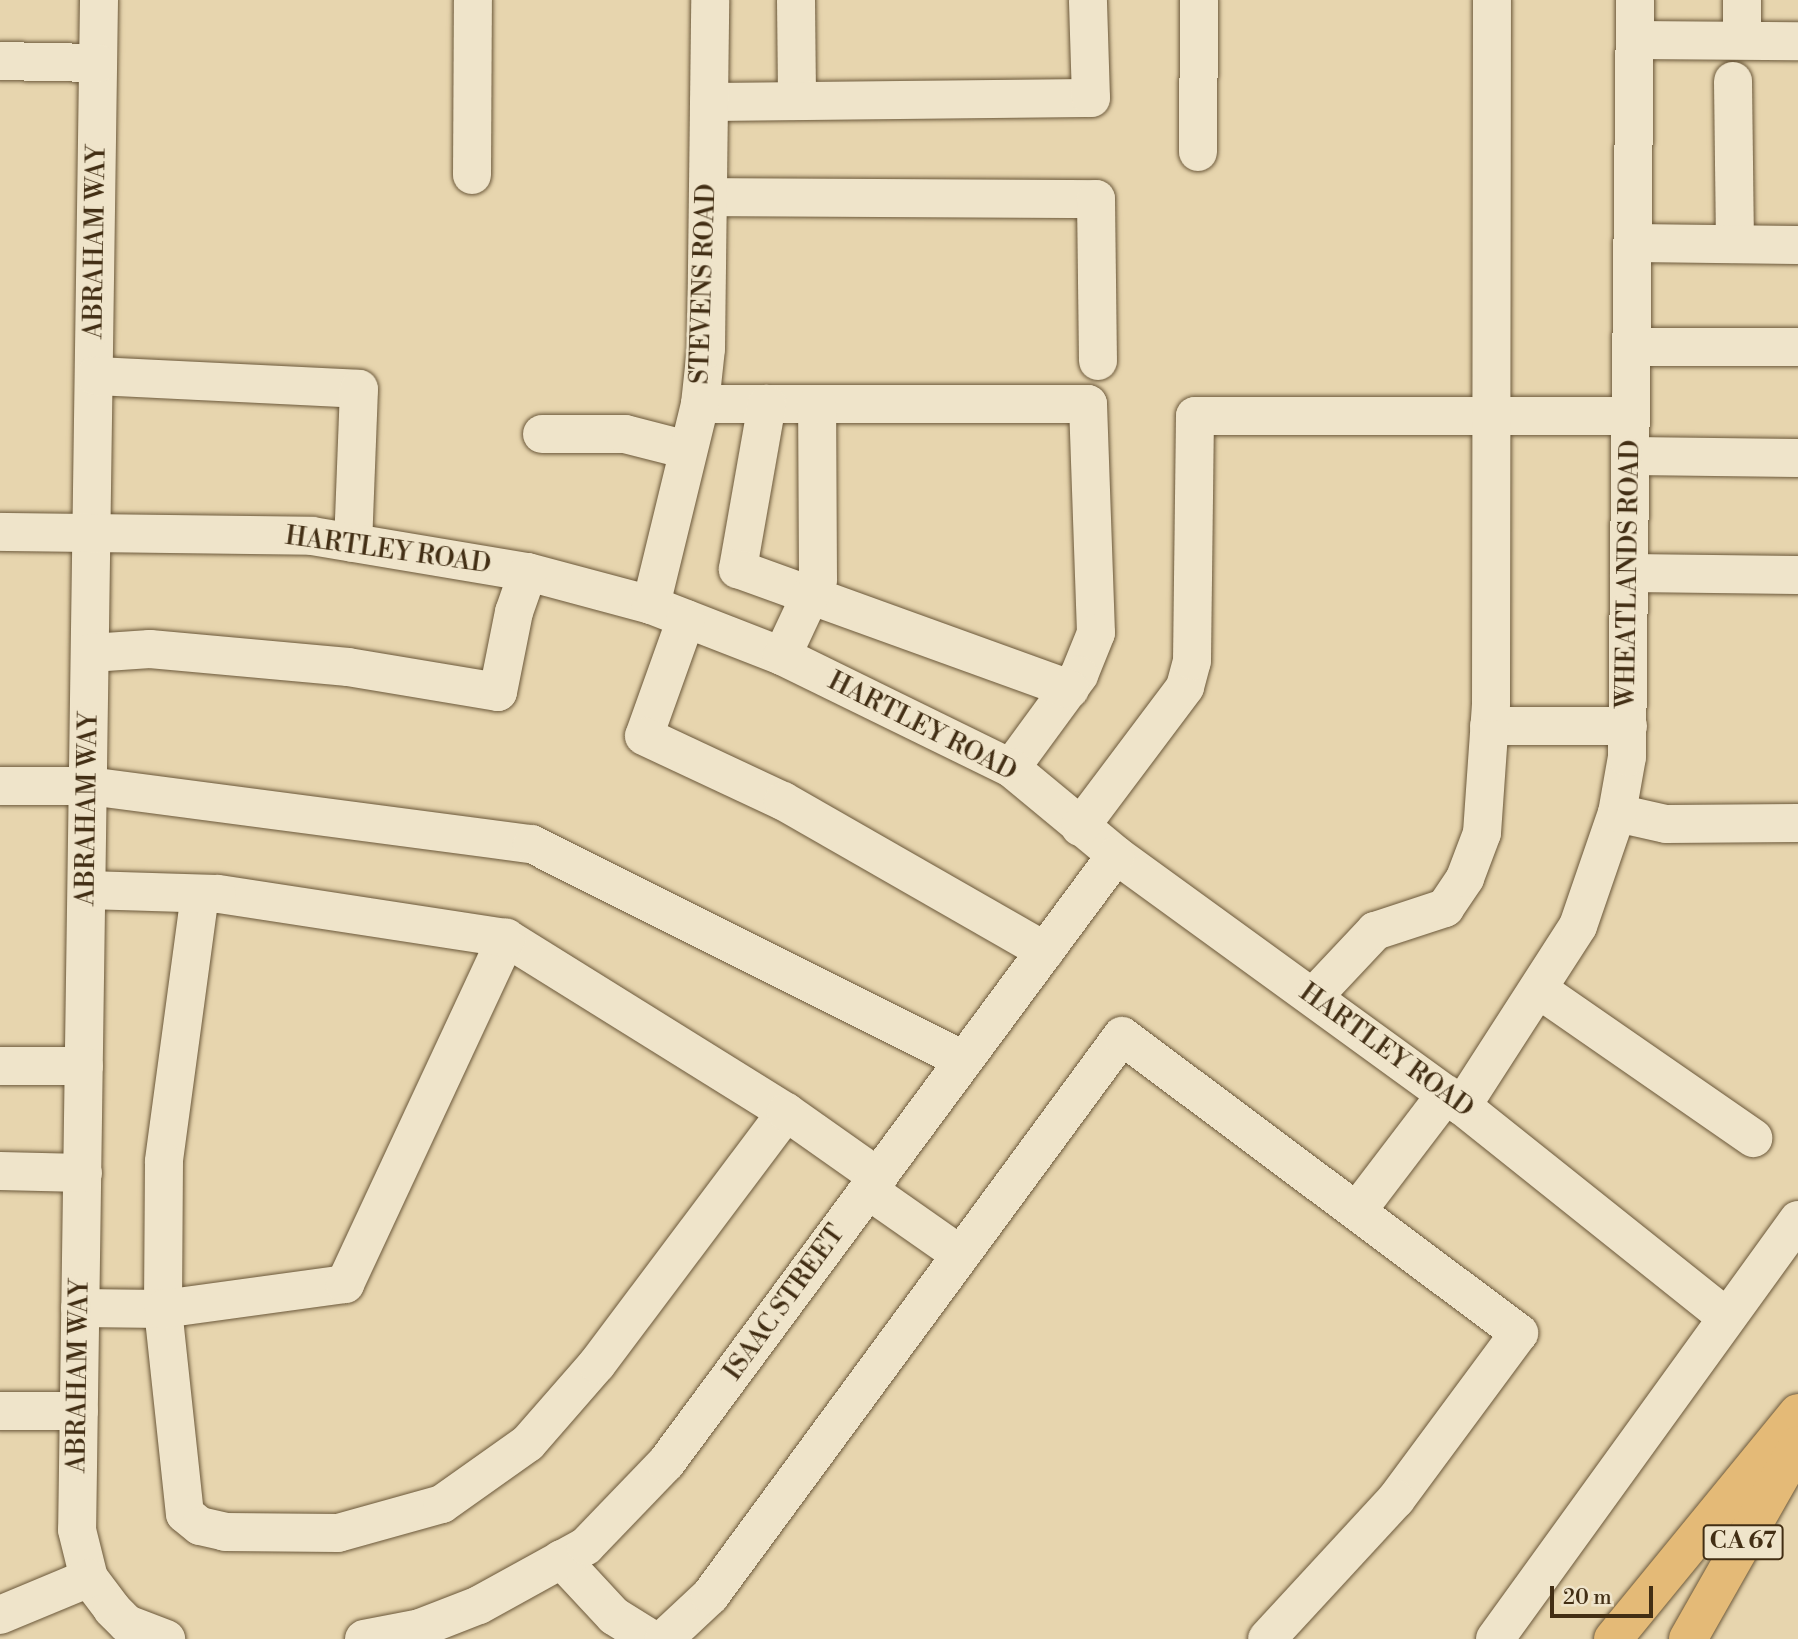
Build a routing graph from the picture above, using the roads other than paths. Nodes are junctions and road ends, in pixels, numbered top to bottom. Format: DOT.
graph roads {
  1 [pos="99,0"];
  2 [pos="474,0"];
  3 [pos="710,0"];
  4 [pos="796,0"];
  5 [pos="1088,0"];
  6 [pos="1199,0"];
  7 [pos="1492,0"];
  8 [pos="1635,0"];
  9 [pos="1742,0"];
  10 [pos="1635,40"];
  11 [pos="1742,40"];
  12 [pos="1798,41"];
  13 [pos="0,61"];
  14 [pos="98,63"];
  15 [pos="1733,81"];
  16 [pos="797,101"];
  17 [pos="709,102"];
  18 [pos="1198,152"];
  19 [pos="472,175"];
  20 [pos="708,197"];
  21 [pos="1633,243"];
  22 [pos="1735,244"];
  23 [pos="1798,245"];
  24 [pos="1632,347"];
  25 [pos="1798,347"];
  26 [pos="1098,360"];
  27 [pos="95,376"];
  28 [pos="700,404"];
  29 [pos="767,404"];
  30 [pos="817,404"];
  31 [pos="1631,416"];
  32 [pos="1491,417"];
  33 [pos="542,434"];
  34 [pos="688,450"];
  35 [pos="1631,456"];
  36 [pos="1798,458"];
  37 [pos="93,531"];
  38 [pos="0,532"];
  39 [pos="353,543"];
  40 [pos="528,572"];
  41 [pos="1629,573"];
  42 [pos="1798,575"];
  43 [pos="809,596"];
  44 [pos="651,605"];
  45 [pos="687,619"];
  46 [pos="91,653"];
  47 [pos="782,656"];
  48 [pos="1070,689"];
  49 [pos="1489,726"];
  50 [pos="1628,726"];
  51 [pos="1011,768"];
  52 [pos="0,786"];
  53 [pos="89,786"];
  54 [pos="1617,813"];
  55 [pos="1798,823"];
  56 [pos="1080,828"];
  57 [pos="1116,855"];
  58 [pos="87,890"];
  59 [pos="200,894"];
  60 [pos="506,939"];
  61 [pos="1045,951"];
  62 [pos="1538,989"];
  63 [pos="1313,997"];
  64 [pos="964,1060"];
  65 [pos="0,1066"];
  66 [pos="84,1066"];
  67 [pos="1454,1100"];
  68 [pos="786,1112"];
  69 [pos="1752,1138"];
  70 [pos="0,1171"];
  71 [pos="83,1172"];
  72 [pos="873,1183"];
  73 [pos="1356,1211"];
  74 [pos="1798,1220"];
  75 [pos="961,1255"];
  76 [pos="80,1307"];
  77 [pos="163,1309"];
  78 [pos="1726,1317"];
  79 [pos="0,1411"];
  80 [pos="79,1411"];
  81 [pos="1798,1413"];
  82 [pos="1798,1446"];
  83 [pos="561,1559"];
  84 [pos="89,1578"];
  85 [pos="0,1615"];
  86 [pos="120,1624"];
  87 [pos="387,1637"];
  88 [pos="166,1639"];
  89 [pos="651,1639"];
  90 [pos="664,1639"];
  91 [pos="1267,1639"];
  92 [pos="1494,1639"];
  93 [pos="1613,1639"];
  94 [pos="1688,1639"];
  1 -- 14 [label="street, ABRAHAM WAY"];
  2 -- 19 [label="street"];
  3 -- 17 [label="street, STEVENS ROAD"];
  4 -- 16 [label="street"];
  5 -- 16 [label="street"];
  6 -- 18 [label="street"];
  7 -- 32 [label="street"];
  8 -- 10 [label="street, WHEATLANDS ROAD"];
  9 -- 11 [label="street"];
  10 -- 11 [label="street"];
  10 -- 21 [label="street, WHEATLANDS ROAD"];
  11 -- 12 [label="street"];
  13 -- 14 [label="street"];
  14 -- 27 [label="street, ABRAHAM WAY"];
  15 -- 22 [label="street"];
  16 -- 17 [label="street"];
  17 -- 20 [label="street, STEVENS ROAD"];
  20 -- 26 [label="street"];
  20 -- 28 [label="street, STEVENS ROAD"];
  21 -- 22 [label="street"];
  21 -- 24 [label="street, WHEATLANDS ROAD"];
  22 -- 23 [label="street"];
  24 -- 25 [label="street"];
  24 -- 31 [label="street, WHEATLANDS ROAD"];
  27 -- 37 [label="street, ABRAHAM WAY"];
  27 -- 39 [label="street"];
  28 -- 29 [label="street"];
  28 -- 34 [label="street, STEVENS ROAD"];
  29 -- 30 [label="street"];
  29 -- 43 [label="street"];
  30 -- 43 [label="street"];
  30 -- 48 [label="street"];
  31 -- 32 [label="street"];
  31 -- 35 [label="street, WHEATLANDS ROAD"];
  32 -- 49 [label="street"];
  32 -- 56 [label="street"];
  33 -- 34 [label="street"];
  34 -- 44 [label="street, STEVENS ROAD"];
  35 -- 36 [label="street"];
  35 -- 41 [label="street, WHEATLANDS ROAD"];
  37 -- 38 [label="street, HARTLEY ROAD"];
  37 -- 39 [label="street, HARTLEY ROAD"];
  37 -- 46 [label="street, ABRAHAM WAY"];
  39 -- 40 [label="street, HARTLEY ROAD"];
  40 -- 44 [label="street, HARTLEY ROAD"];
  40 -- 46 [label="street"];
  41 -- 42 [label="street"];
  41 -- 50 [label="street, WHEATLANDS ROAD"];
  43 -- 47 [label="street"];
  43 -- 48 [label="street"];
  44 -- 45 [label="street, HARTLEY ROAD"];
  45 -- 47 [label="street, HARTLEY ROAD"];
  45 -- 61 [label="street"];
  46 -- 53 [label="street, ABRAHAM WAY"];
  47 -- 51 [label="street, HARTLEY ROAD"];
  48 -- 51 [label="street"];
  49 -- 50 [label="street"];
  49 -- 63 [label="street"];
  50 -- 54 [label="street, WHEATLANDS ROAD"];
  51 -- 56 [label="street, HARTLEY ROAD"];
  52 -- 53 [label="street"];
  53 -- 58 [label="street, ABRAHAM WAY"];
  53 -- 64 [label="street"];
  54 -- 55 [label="street"];
  54 -- 62 [label="street, WHEATLANDS ROAD"];
  56 -- 57 [label="street, HARTLEY ROAD"];
  57 -- 61 [label="street, ISAAC STREET"];
  57 -- 63 [label="street, HARTLEY ROAD"];
  58 -- 59 [label="street"];
  58 -- 66 [label="street, ABRAHAM WAY"];
  59 -- 60 [label="street"];
  59 -- 77 [label="street"];
  60 -- 68 [label="street"];
  60 -- 77 [label="street"];
  61 -- 64 [label="street, ISAAC STREET"];
  62 -- 67 [label="street, WHEATLANDS ROAD"];
  62 -- 69 [label="street"];
  63 -- 67 [label="street, HARTLEY ROAD"];
  64 -- 72 [label="street, ISAAC STREET"];
  65 -- 66 [label="street"];
  66 -- 71 [label="street, ABRAHAM WAY"];
  67 -- 73 [label="street, WHEATLANDS ROAD"];
  67 -- 78 [label="street, HARTLEY ROAD"];
  68 -- 72 [label="street"];
  68 -- 77 [label="street"];
  70 -- 71 [label="street"];
  71 -- 76 [label="street, ABRAHAM WAY"];
  72 -- 75 [label="street"];
  72 -- 83 [label="street, ISAAC STREET"];
  73 -- 75 [label="street"];
  73 -- 91 [label="street"];
  74 -- 78 [label="street"];
  75 -- 90 [label="street"];
  76 -- 77 [label="street"];
  76 -- 80 [label="street, ABRAHAM WAY"];
  78 -- 92 [label="street"];
  79 -- 80 [label="street"];
  80 -- 84 [label="street, ABRAHAM WAY"];
  81 -- 93 [label="highway"];
  82 -- 94 [label="highway, CA 67"];
  83 -- 87 [label="street, ISAAC STREET"];
  83 -- 89 [label="street"];
  84 -- 85 [label="street"];
  84 -- 86 [label="street, ABRAHAM WAY"];
  86 -- 88 [label="street"];
}
